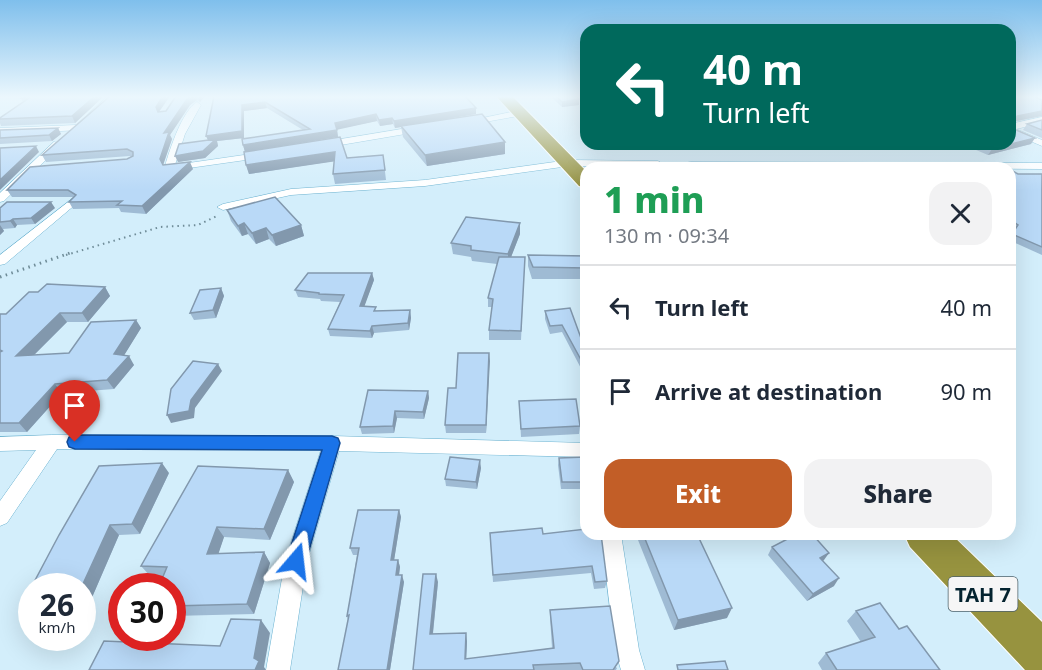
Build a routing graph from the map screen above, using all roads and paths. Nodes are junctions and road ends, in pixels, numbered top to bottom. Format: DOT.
graph roads {
  1 [pos="182,127"];
  2 [pos="534,127"];
  3 [pos="78,128"];
  4 [pos="428,128"];
  5 [pos="1016,130"];
  6 [pos="0,131"];
  7 [pos="1042,143"];
  8 [pos="42,146"];
  9 [pos="54,146"];
  10 [pos="314,146"];
  11 [pos="270,154"];
  12 [pos="568,163"];
  13 [pos="580,163"];
  14 [pos="1016,166"];
  15 [pos="1042,166"];
  16 [pos="54,167"];
  17 [pos="32,169"];
  18 [pos="580,176"];
  19 [pos="4,202"];
  20 [pos="48,202"];
  21 [pos="223,207"];
  22 [pos="2,258"];
  23 [pos="0,277"];
  24 [pos="52,442"];
  25 [pos="332,443"];
  26 [pos="0,444"];
  27 [pos="580,450"];
  28 [pos="0,517"];
  29 [pos="612,540"];
  30 [pos="930,540"];
  31 [pos="1042,654"];
  32 [pos="278,670"];
  33 [pos="633,670"];
  1 -- 11 [label="street"];
  2 -- 12 [label="highway"];
  3 -- 6 [label="street"];
  3 -- 9 [label="street"];
  4 -- 10 [label="street"];
  5 -- 7 [label="street"];
  8 -- 9 [label="street"];
  9 -- 17 [label="street"];
  12 -- 13 [label="street"];
  12 -- 18 [label="highway"];
  12 -- 21 [label="street"];
  14 -- 15 [label="street"];
  16 -- 17 [label="street"];
  17 -- 19 [label="street"];
  20 -- 22 [label="street"];
  21 -- 23 [label="path"];
  24 -- 25 [label="street"];
  24 -- 26 [label="street"];
  24 -- 28 [label="street"];
  25 -- 27 [label="street"];
  25 -- 32 [label="street"];
  29 -- 33 [label="street"];
  30 -- 31 [label="highway, TAH 7"];
}
